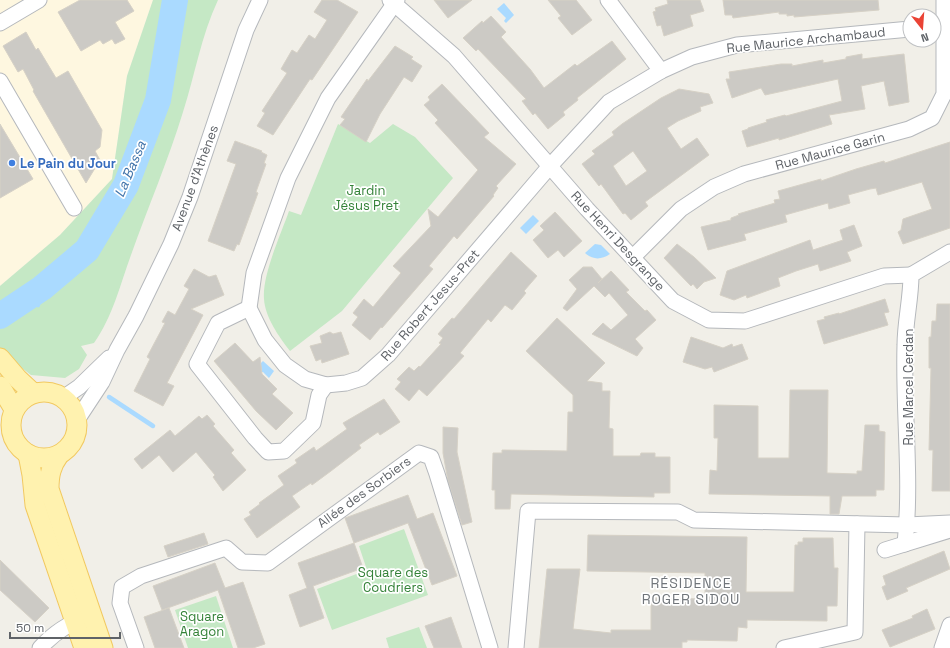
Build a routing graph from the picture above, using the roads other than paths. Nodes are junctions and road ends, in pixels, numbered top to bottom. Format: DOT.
graph roads {
  1 [pos="40,0"];
  2 [pos="260,0"];
  3 [pos="608,0"];
  4 [pos="944,0"];
  5 [pos="393,1"];
  6 [pos="942,11"];
  7 [pos="0,23"];
  8 [pos="902,30"];
  9 [pos="941,48"];
  10 [pos="660,71"];
  11 [pos="0,81"];
  12 [pos="550,166"];
  13 [pos="74,208"];
  14 [pos="950,252"];
  15 [pos="633,257"];
  16 [pos="912,275"];
  17 [pos="249,308"];
  18 [pos="117,350"];
  19 [pos="0,358"];
  20 [pos="326,385"];
  21 [pos="0,386"];
  22 [pos="34,393"];
  23 [pos="63,398"];
  24 [pos="14,410"];
  25 [pos="77,420"];
  26 [pos="28,454"];
  27 [pos="59,455"];
  28 [pos="950,523"];
  29 [pos="857,524"];
  30 [pos="907,525"];
  31 [pos="950,530"];
  32 [pos="905,544"];
  33 [pos="885,550"];
  34 [pos="84,619"];
  35 [pos="950,625"];
  36 [pos="939,647"];
  37 [pos="40,648"];
  38 [pos="84,648"];
  39 [pos="103,648"];
  40 [pos="136,648"];
  41 [pos="490,648"];
  42 [pos="516,648"];
  43 [pos="784,648"];
  1 -- 7 [label="street"];
  2 -- 18 [label="street, Avenue d'Athènes"];
  3 -- 10 [label="street"];
  4 -- 6 [label="street, Rue Maurice Garin"];
  5 -- 12 [label="street, Rue Henri Desgrange"];
  5 -- 17 [label="street"];
  8 -- 10 [label="street, Rue Maurice Archambaud"];
  9 -- 15 [label="street, Rue Maurice Garin"];
  10 -- 12 [label="street, Rue Maurice Archambaud"];
  11 -- 13 [label="street"];
  12 -- 15 [label="street, Rue Henri Desgrange"];
  12 -- 20 [label="street, Rue Robert Jesus-Pret"];
  14 -- 16 [label="street"];
  15 -- 16 [label="street, Rue Henri Desgrange"];
  16 -- 30 [label="street, Rue Marcel Cerdan"];
  17 -- 20 [label="street, Rue Robert Jesus-Pret"];
  17 -- 20 [label="street"];
  18 -- 23 [label="street, Avenue d'Athènes"];
  18 -- 25 [label="street, Avenue d'Athènes"];
  19 -- 22 [label="main road"];
  21 -- 24 [label="main road"];
  22 -- 23 [label="main road"];
  22 -- 24 [label="main road"];
  23 -- 25 [label="main road"];
  24 -- 26 [label="main road"];
  25 -- 27 [label="main road"];
  26 -- 27 [label="main road"];
  26 -- 34 [label="main road"];
  27 -- 34 [label="main road"];
  28 -- 30 [label="street"];
  29 -- 30 [label="street"];
  29 -- 42 [label="street"];
  29 -- 43 [label="street"];
  30 -- 32 [label="street, Rue Marcel Cerdan"];
  31 -- 32 [label="street"];
  32 -- 33 [label="street"];
  34 -- 37 [label="street"];
  34 -- 38 [label="main road"];
  34 -- 39 [label="main road"];
  35 -- 36 [label="street"];
  40 -- 41 [label="street, Allée des Sorbiers"];
}
